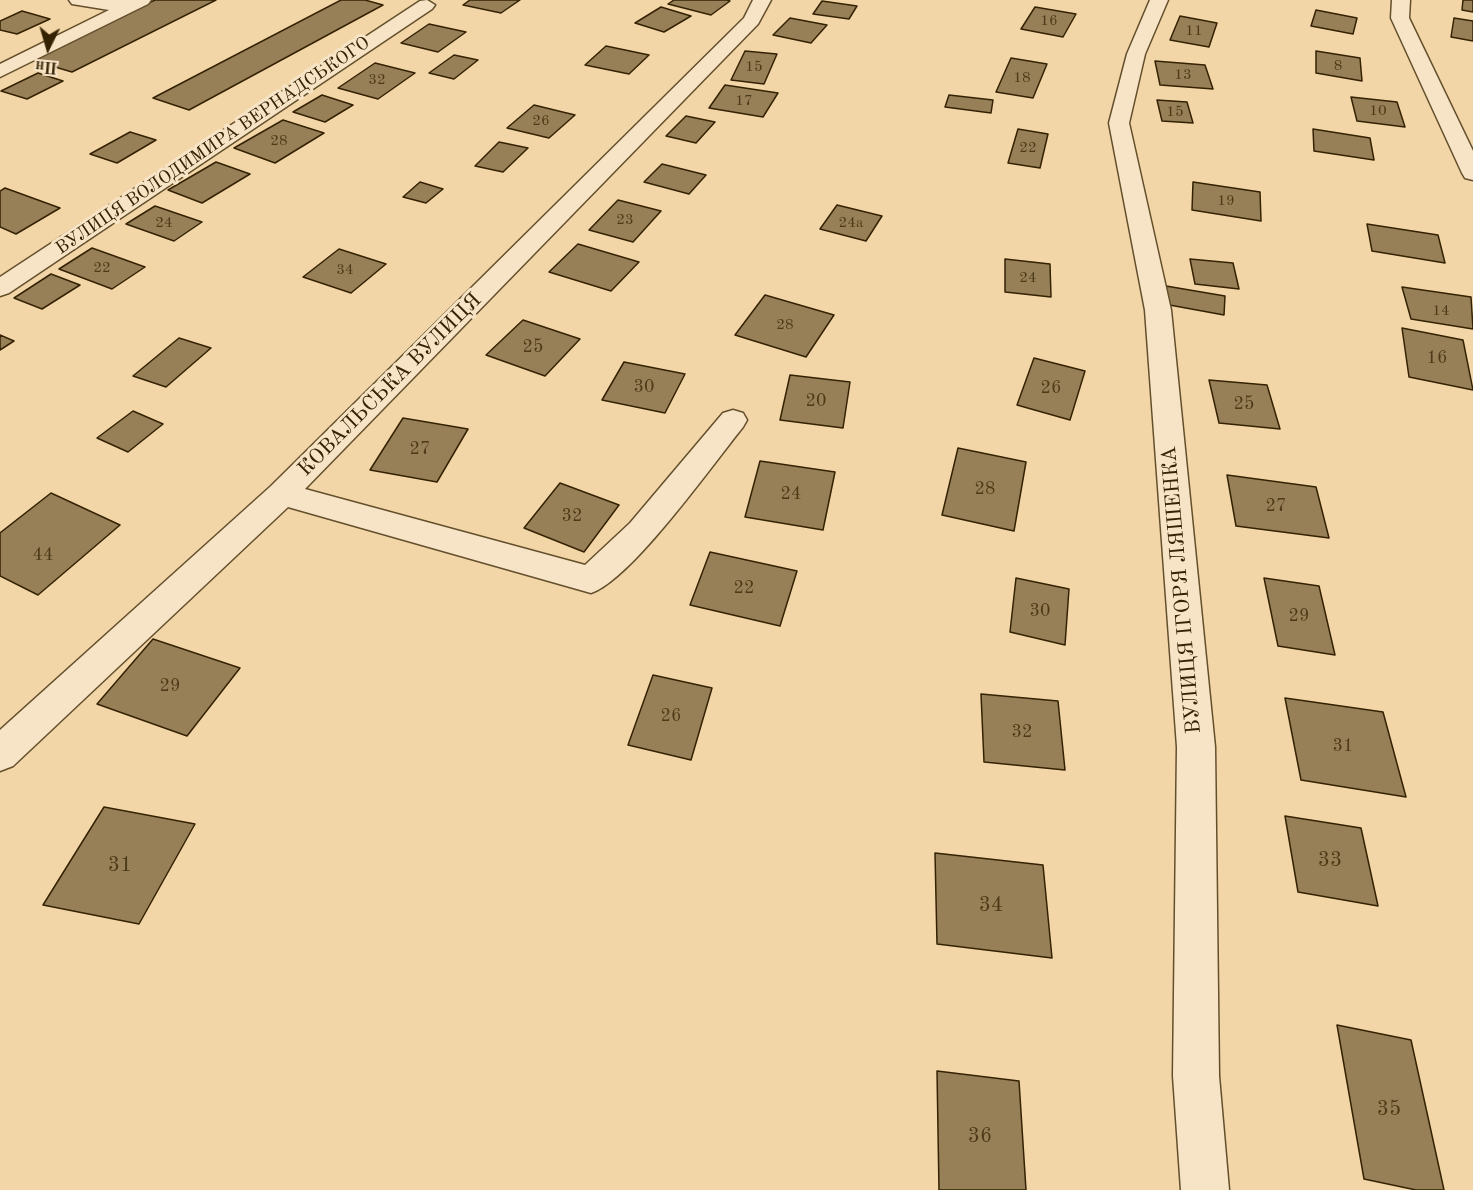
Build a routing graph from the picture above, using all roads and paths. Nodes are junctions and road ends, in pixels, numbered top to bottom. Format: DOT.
graph roads {
  1 [pos="78,0"];
  2 [pos="762,0"];
  3 [pos="1159,0"];
  4 [pos="1401,0"];
  5 [pos="134,4"];
  6 [pos="426,5"];
  7 [pos="0,71"];
  8 [pos="1473,173"];
  9 [pos="0,288"];
  10 [pos="733,420"];
  11 [pos="282,494"];
  12 [pos="0,754"];
  13 [pos="1205,1190"];
  1 -- 5 [label="street"];
  2 -- 11 [label="street, КОВАЛЬСЬКА ВУЛИЦЯ"];
  3 -- 13 [label="street, ВУЛИЦЯ ІГОРЯ ЛЯШЕНКА"];
  4 -- 8 [label="street"];
  5 -- 7 [label="street"];
  6 -- 9 [label="street, ВУЛИЦЯ ВОЛОДИМИРА ВЕРНАДСЬКОГО"];
  10 -- 11 [label="street"];
  11 -- 12 [label="street, КОВАЛЬСЬКА ВУЛИЦЯ"];
}
